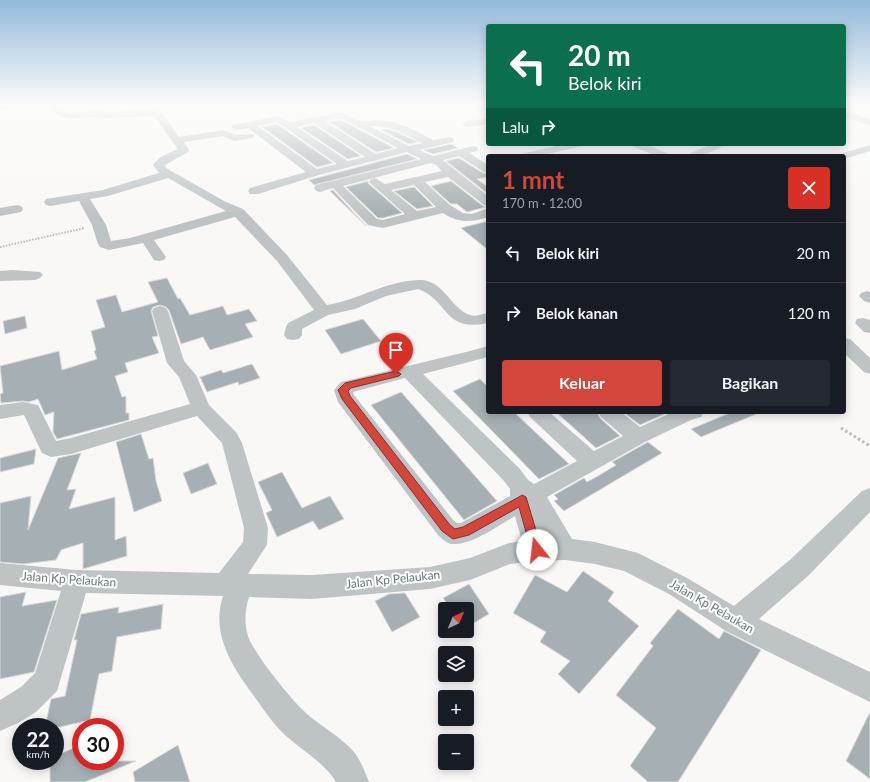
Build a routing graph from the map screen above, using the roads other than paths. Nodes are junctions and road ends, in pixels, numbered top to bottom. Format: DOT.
graph roads {
  1 [pos="179,142"];
  2 [pos="272,142"];
  3 [pos="274,142"];
  4 [pos="313,142"];
  5 [pos="351,142"];
  6 [pos="394,142"];
  7 [pos="429,142"];
  8 [pos="438,142"];
  9 [pos="432,144"];
  10 [pos="262,145"];
  11 [pos="557,146"];
  12 [pos="641,146"];
  13 [pos="716,146"];
  14 [pos="547,147"];
  15 [pos="870,148"];
  16 [pos="473,149"];
  17 [pos="408,150"];
  18 [pos="460,152"];
  19 [pos="531,154"];
  20 [pos="559,154"];
  21 [pos="660,154"];
  22 [pos="698,154"];
  23 [pos="846,155"];
  24 [pos="375,158"];
  25 [pos="431,159"];
  26 [pos="346,165"];
  27 [pos="486,168"];
  28 [pos="315,173"];
  29 [pos="450,173"];
  30 [pos="169,174"];
  31 [pos="368,176"];
  32 [pos="417,181"];
  33 [pos="335,184"];
  34 [pos="320,188"];
  35 [pos="383,188"];
  36 [pos="254,191"];
  37 [pos="84,198"];
  38 [pos="486,200"];
  39 [pos="50,202"];
  40 [pos="446,208"];
  41 [pos="17,209"];
  42 [pos="0,212"];
  43 [pos="238,212"];
  44 [pos="486,212"];
  45 [pos="414,215"];
  46 [pos="146,238"];
  47 [pos="159,257"];
  48 [pos="35,275"];
  49 [pos="0,276"];
  50 [pos="160,311"];
  51 [pos="323,312"];
  52 [pos="486,318"];
  53 [pos="293,335"];
  54 [pos="846,345"];
  55 [pos="484,358"];
  56 [pos="870,368"];
  57 [pos="409,371"];
  58 [pos="202,408"];
  59 [pos="0,412"];
  60 [pos="539,414"];
  61 [pos="610,414"];
  62 [pos="684,414"];
  63 [pos="638,437"];
  64 [pos="592,462"];
  65 [pos="526,493"];
  66 [pos="870,497"];
  67 [pos="565,549"];
  68 [pos="537,550"];
  69 [pos="0,574"];
  70 [pos="78,582"];
  71 [pos="232,585"];
  72 [pos="736,622"];
  73 [pos="870,687"];
  74 [pos="0,716"];
  75 [pos="353,782"];
  1 -- 30 [label="street"];
  2 -- 10 [label="street"];
  3 -- 28 [label="street"];
  4 -- 26 [label="street"];
  5 -- 24 [label="street"];
  6 -- 17 [label="street"];
  7 -- 9 [label="street"];
  8 -- 9 [label="street"];
  9 -- 17 [label="street"];
  11 -- 14 [label="street"];
  12 -- 21 [label="street"];
  13 -- 22 [label="street"];
  14 -- 19 [label="street"];
  14 -- 20 [label="street"];
  15 -- 23 [label="street"];
  16 -- 18 [label="street"];
  17 -- 24 [label="street"];
  17 -- 25 [label="street"];
  18 -- 25 [label="street"];
  18 -- 27 [label="street"];
  24 -- 26 [label="street"];
  25 -- 29 [label="street"];
  25 -- 31 [label="street"];
  26 -- 28 [label="street"];
  28 -- 36 [label="street"];
  29 -- 32 [label="street"];
  29 -- 38 [label="street"];
  30 -- 37 [label="street"];
  30 -- 43 [label="street"];
  31 -- 33 [label="street"];
  31 -- 35 [label="street"];
  32 -- 35 [label="street"];
  32 -- 40 [label="street"];
  33 -- 34 [label="street"];
  33 -- 45 [label="street"];
  35 -- 45 [label="street"];
  37 -- 39 [label="street"];
  37 -- 46 [label="street"];
  40 -- 44 [label="street"];
  40 -- 45 [label="street"];
  41 -- 42 [label="street"];
  43 -- 46 [label="street"];
  43 -- 51 [label="street"];
  46 -- 47 [label="street"];
  48 -- 49 [label="street"];
  50 -- 58 [label="street"];
  51 -- 52 [label="street"];
  51 -- 53 [label="street"];
  54 -- 56 [label="street"];
  55 -- 57 [label="street"];
  57 -- 65 [label="street"];
  57 -- 65 [label="street"];
  58 -- 59 [label="street"];
  58 -- 71 [label="street"];
  60 -- 64 [label="street"];
  61 -- 63 [label="street"];
  62 -- 63 [label="street"];
  63 -- 64 [label="street"];
  64 -- 65 [label="street"];
  65 -- 67 [label="street"];
  65 -- 68 [label="street"];
  66 -- 72 [label="street"];
  67 -- 68 [label="street, Jalan Kp Pelaukan"];
  67 -- 72 [label="street, Jalan Kp Pelaukan"];
  68 -- 71 [label="street, Jalan Kp Pelaukan"];
  69 -- 70 [label="street, Jalan Kp Pelaukan"];
  70 -- 71 [label="street, Jalan Kp Pelaukan"];
  70 -- 74 [label="street"];
  71 -- 75 [label="street"];
  72 -- 73 [label="street, Jalan Kp Pelaukan"];
}
